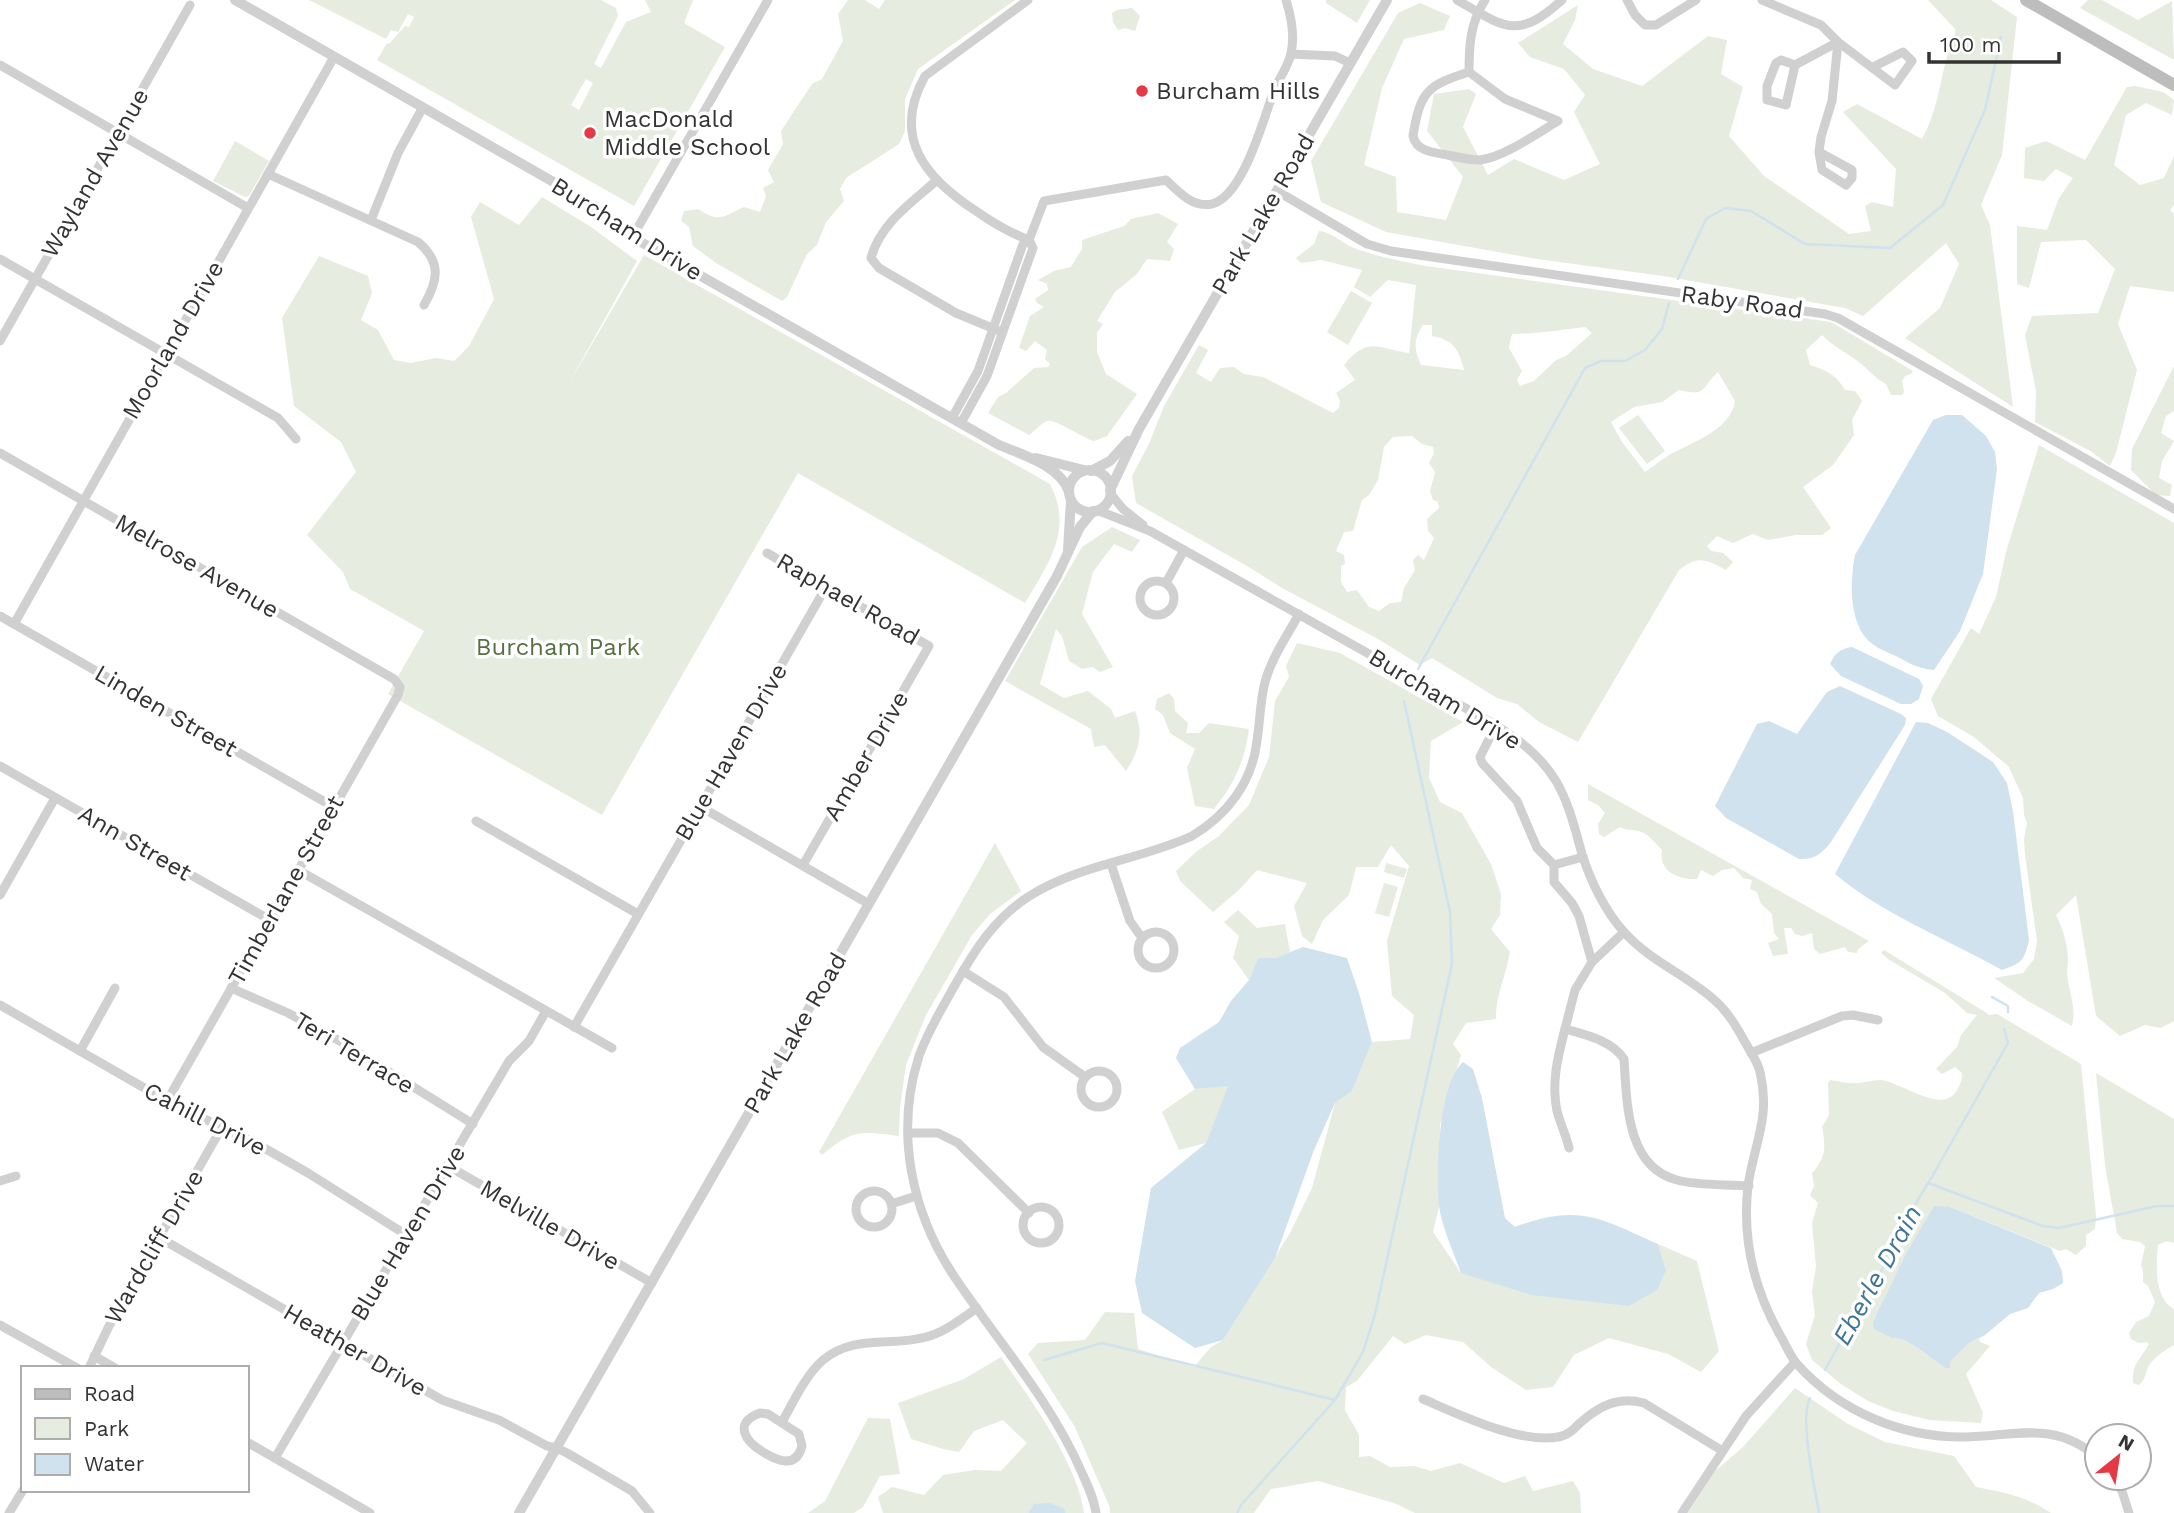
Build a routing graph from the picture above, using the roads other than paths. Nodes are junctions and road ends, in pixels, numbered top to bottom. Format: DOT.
graph roads {
  1 [pos="235,0"];
  2 [pos="768,0"];
  3 [pos="1028,0"];
  4 [pos="1286,0"];
  5 [pos="1387,0"];
  6 [pos="1457,0"];
  7 [pos="1485,0"];
  8 [pos="1562,0"];
  9 [pos="1627,0"];
  10 [pos="1696,0"];
  11 [pos="1762,0"];
  12 [pos="2026,0"];
  13 [pos="1777,3"];
  14 [pos="190,5"];
  15 [pos="1477,12"];
  16 [pos="1838,42"];
  17 [pos="1291,54"];
  18 [pos="334,57"];
  19 [pos="1350,63"];
  20 [pos="0,65"];
  21 [pos="1796,65"];
  22 [pos="1873,68"];
  23 [pos="1469,72"];
  24 [pos="2174,85"];
  25 [pos="423,107"];
  26 [pos="119,132"];
  27 [pos="1819,152"];
  28 [pos="268,174"];
  29 [pos="936,181"];
  30 [pos="1278,191"];
  31 [pos="248,208"];
  32 [pos="371,220"];
  33 [pos="633,236"];
  34 [pos="1029,240"];
  35 [pos="0,260"];
  36 [pos="35,279"];
  37 [pos="424,305"];
  38 [pos="998,330"];
  39 [pos="0,341"];
  40 [pos="166,354"];
  41 [pos="956,421"];
  42 [pos="1139,429"];
  43 [pos="296,439"];
  44 [pos="0,453"];
  45 [pos="1021,454"];
  46 [pos="1089,470"];
  47 [pos="1110,491"];
  48 [pos="1070,496"];
  49 [pos="83,500"];
  50 [pos="2174,509"];
  51 [pos="1095,511"];
  52 [pos="1150,531"];
  53 [pos="1184,550"];
  54 [pos="1067,552"];
  55 [pos="767,553"];
  56 [pos="1166,583"];
  57 [pos="826,587"];
  58 [pos="1299,614"];
  59 [pos="0,616"];
  60 [pos="13,624"];
  61 [pos="929,646"];
  62 [pos="394,679"];
  63 [pos="1496,726"];
  64 [pos="0,766"];
  65 [pos="55,797"];
  66 [pos="332,806"];
  67 [pos="701,807"];
  68 [pos="476,821"];
  69 [pos="1583,857"];
  70 [pos="1111,864"];
  71 [pos="803,865"];
  72 [pos="1553,865"];
  73 [pos="298,870"];
  74 [pos="0,895"];
  75 [pos="869,904"];
  76 [pos="638,914"];
  77 [pos="270,920"];
  78 [pos="1624,932"];
  79 [pos="1142,938"];
  80 [pos="1592,962"];
  81 [pos="963,971"];
  82 [pos="115,988"];
  83 [pos="232,988"];
  84 [pos="0,1006"];
  85 [pos="546,1011"];
  86 [pos="1878,1020"];
  87 [pos="574,1027"];
  88 [pos="1565,1029"];
  89 [pos="612,1048"];
  90 [pos="79,1051"];
  91 [pos="1751,1053"];
  92 [pos="1085,1077"];
  93 [pos="167,1101"];
  94 [pos="473,1124"];
  95 [pos="222,1127"];
  96 [pos="908,1133"];
  97 [pos="1569,1148"];
  98 [pos="448,1166"];
  99 [pos="16,1176"];
  100 [pos="0,1181"];
  101 [pos="1748,1186"];
  102 [pos="916,1196"];
  103 [pos="891,1204"];
  104 [pos="1029,1213"];
  105 [pos="408,1236"];
  106 [pos="160,1238"];
  107 [pos="652,1283"];
  108 [pos="977,1308"];
  109 [pos="0,1325"];
  110 [pos="342,1342"];
  111 [pos="94,1356"];
  112 [pos="1795,1362"];
  113 [pos="74,1366"];
  114 [pos="90,1366"];
  115 [pos="112,1366"];
  116 [pos="1423,1399"];
  117 [pos="782,1422"];
  118 [pos="248,1443"];
  119 [pos="2083,1447"];
  120 [pos="557,1448"];
  121 [pos="1721,1450"];
  122 [pos="275,1458"];
  123 [pos="22,1492"];
  124 [pos="2121,1492"];
  125 [pos="9,1513"];
  126 [pos="370,1513"];
  127 [pos="519,1513"];
  128 [pos="650,1513"];
  129 [pos="1096,1513"];
  130 [pos="1682,1513"];
  131 [pos="2129,1513"];
  1 -- 18 [label="street, Burcham Drive"];
  2 -- 33 [label="street"];
  3 -- 29 [label="street"];
  4 -- 17 [label="street"];
  5 -- 19 [label="street, Park Lake Road"];
  6 -- 15 [label="street"];
  7 -- 15 [label="street"];
  8 -- 15 [label="street"];
  9 -- 10 [label="street"];
  11 -- 13 [label="street"];
  12 -- 24 [label="main road"];
  13 -- 16 [label="street"];
  14 -- 26 [label="street, Wayland Avenue"];
  15 -- 23 [label="street"];
  16 -- 21 [label="street"];
  16 -- 22 [label="street"];
  16 -- 27 [label="street"];
  17 -- 19 [label="street"];
  17 -- 34 [label="street"];
  18 -- 25 [label="street, Burcham Drive"];
  18 -- 28 [label="street, Moorland Drive"];
  19 -- 30 [label="street, Park Lake Road"];
  20 -- 26 [label="street"];
  21 -- 21 [label="street"];
  23 -- 23 [label="street"];
  25 -- 32 [label="street"];
  25 -- 33 [label="street, Burcham Drive"];
  26 -- 31 [label="street"];
  26 -- 36 [label="street, Wayland Avenue"];
  28 -- 31 [label="street, Moorland Drive"];
  28 -- 32 [label="street"];
  29 -- 34 [label="street"];
  29 -- 38 [label="street"];
  30 -- 42 [label="street, Park Lake Road"];
  30 -- 50 [label="street, Raby Road"];
  31 -- 40 [label="street, Moorland Drive"];
  32 -- 37 [label="street"];
  33 -- 41 [label="street, Burcham Drive"];
  34 -- 38 [label="street"];
  35 -- 36 [label="street"];
  36 -- 39 [label="street, Wayland Avenue"];
  36 -- 40 [label="street"];
  38 -- 41 [label="street"];
  40 -- 43 [label="street"];
  40 -- 49 [label="street, Moorland Drive"];
  41 -- 45 [label="street, Burcham Drive"];
  42 -- 46 [label="street, Park Lake Road"];
  42 -- 47 [label="street, Park Lake Road"];
  44 -- 49 [label="street, Melrose Avenue"];
  45 -- 46 [label="street, Burcham Drive"];
  45 -- 48 [label="street, Burcham Drive"];
  46 -- 47 [label="street"];
  46 -- 48 [label="street"];
  47 -- 51 [label="street"];
  47 -- 52 [label="street, Burcham Drive"];
  48 -- 51 [label="street"];
  48 -- 54 [label="street, Park Lake Road"];
  49 -- 60 [label="street, Moorland Drive"];
  49 -- 62 [label="street, Melrose Avenue"];
  51 -- 52 [label="street, Burcham Drive"];
  51 -- 54 [label="street, Park Lake Road"];
  52 -- 53 [label="street, Burcham Drive"];
  53 -- 56 [label="street"];
  53 -- 58 [label="street, Burcham Drive"];
  54 -- 75 [label="street, Park Lake Road"];
  55 -- 57 [label="street, Raphael Road"];
  56 -- 56 [label="street"];
  57 -- 61 [label="street, Raphael Road"];
  57 -- 67 [label="street, Blue Haven Drive"];
  58 -- 63 [label="street, Burcham Drive"];
  58 -- 70 [label="street"];
  59 -- 60 [label="street, Linden Street"];
  60 -- 66 [label="street, Linden Street"];
  61 -- 71 [label="street, Amber Drive"];
  62 -- 66 [label="street, Timberlane Street"];
  63 -- 69 [label="street, Burcham Drive"];
  63 -- 72 [label="street"];
  64 -- 65 [label="street, Ann Street"];
  65 -- 74 [label="street"];
  65 -- 77 [label="street, Ann Street"];
  66 -- 73 [label="street, Timberlane Street"];
  67 -- 71 [label="street"];
  67 -- 76 [label="street, Blue Haven Drive"];
  68 -- 76 [label="street"];
  69 -- 72 [label="street"];
  69 -- 78 [label="street, Burcham Drive"];
  70 -- 79 [label="street"];
  70 -- 81 [label="street"];
  71 -- 75 [label="street"];
  72 -- 80 [label="street"];
  73 -- 77 [label="street, Timberlane Street"];
  73 -- 85 [label="street"];
  75 -- 107 [label="street, Park Lake Road"];
  76 -- 87 [label="street, Blue Haven Drive"];
  77 -- 83 [label="street, Timberlane Street"];
  78 -- 80 [label="street"];
  78 -- 91 [label="street, Burcham Drive"];
  79 -- 79 [label="street"];
  80 -- 88 [label="street"];
  81 -- 92 [label="street"];
  81 -- 96 [label="street"];
  82 -- 90 [label="street"];
  83 -- 93 [label="street, Timberlane Street"];
  83 -- 94 [label="street, Teri Terrace"];
  84 -- 90 [label="street, Cahill Drive"];
  85 -- 87 [label="street"];
  85 -- 94 [label="street, Blue Haven Drive"];
  86 -- 91 [label="street"];
  87 -- 89 [label="street"];
  88 -- 97 [label="street"];
  88 -- 101 [label="street"];
  90 -- 93 [label="street, Cahill Drive"];
  91 -- 101 [label="street, Burcham Drive"];
  92 -- 92 [label="street"];
  93 -- 95 [label="street, Cahill Drive"];
  94 -- 98 [label="street, Blue Haven Drive"];
  95 -- 105 [label="street, Cahill Drive"];
  95 -- 106 [label="street, Wardcliff Drive"];
  96 -- 102 [label="street"];
  96 -- 104 [label="street"];
  98 -- 105 [label="street, Blue Haven Drive"];
  98 -- 107 [label="street, Melville Drive"];
  99 -- 100 [label="street"];
  101 -- 112 [label="street, Burcham Drive"];
  102 -- 103 [label="street"];
  102 -- 108 [label="street"];
  103 -- 103 [label="street"];
  104 -- 104 [label="street"];
  105 -- 110 [label="street, Blue Haven Drive"];
  106 -- 110 [label="street, Heather Drive"];
  106 -- 111 [label="street, Wardcliff Drive"];
  107 -- 120 [label="street, Park Lake Road"];
  108 -- 117 [label="street"];
  108 -- 129 [label="street"];
  109 -- 113 [label="street"];
  110 -- 120 [label="street, Heather Drive"];
  110 -- 122 [label="street, Blue Haven Drive"];
  111 -- 114 [label="street, Wardcliff Drive"];
  111 -- 115 [label="street"];
  112 -- 119 [label="street, Burcham Drive"];
  112 -- 121 [label="street"];
  116 -- 121 [label="street"];
  117 -- 117 [label="street"];
  118 -- 122 [label="street"];
  120 -- 127 [label="street, Park Lake Road"];
  120 -- 128 [label="street, Heather Drive"];
  121 -- 130 [label="street"];
  122 -- 126 [label="street"];
  123 -- 125 [label="street"];
  124 -- 131 [label="street"];
}
